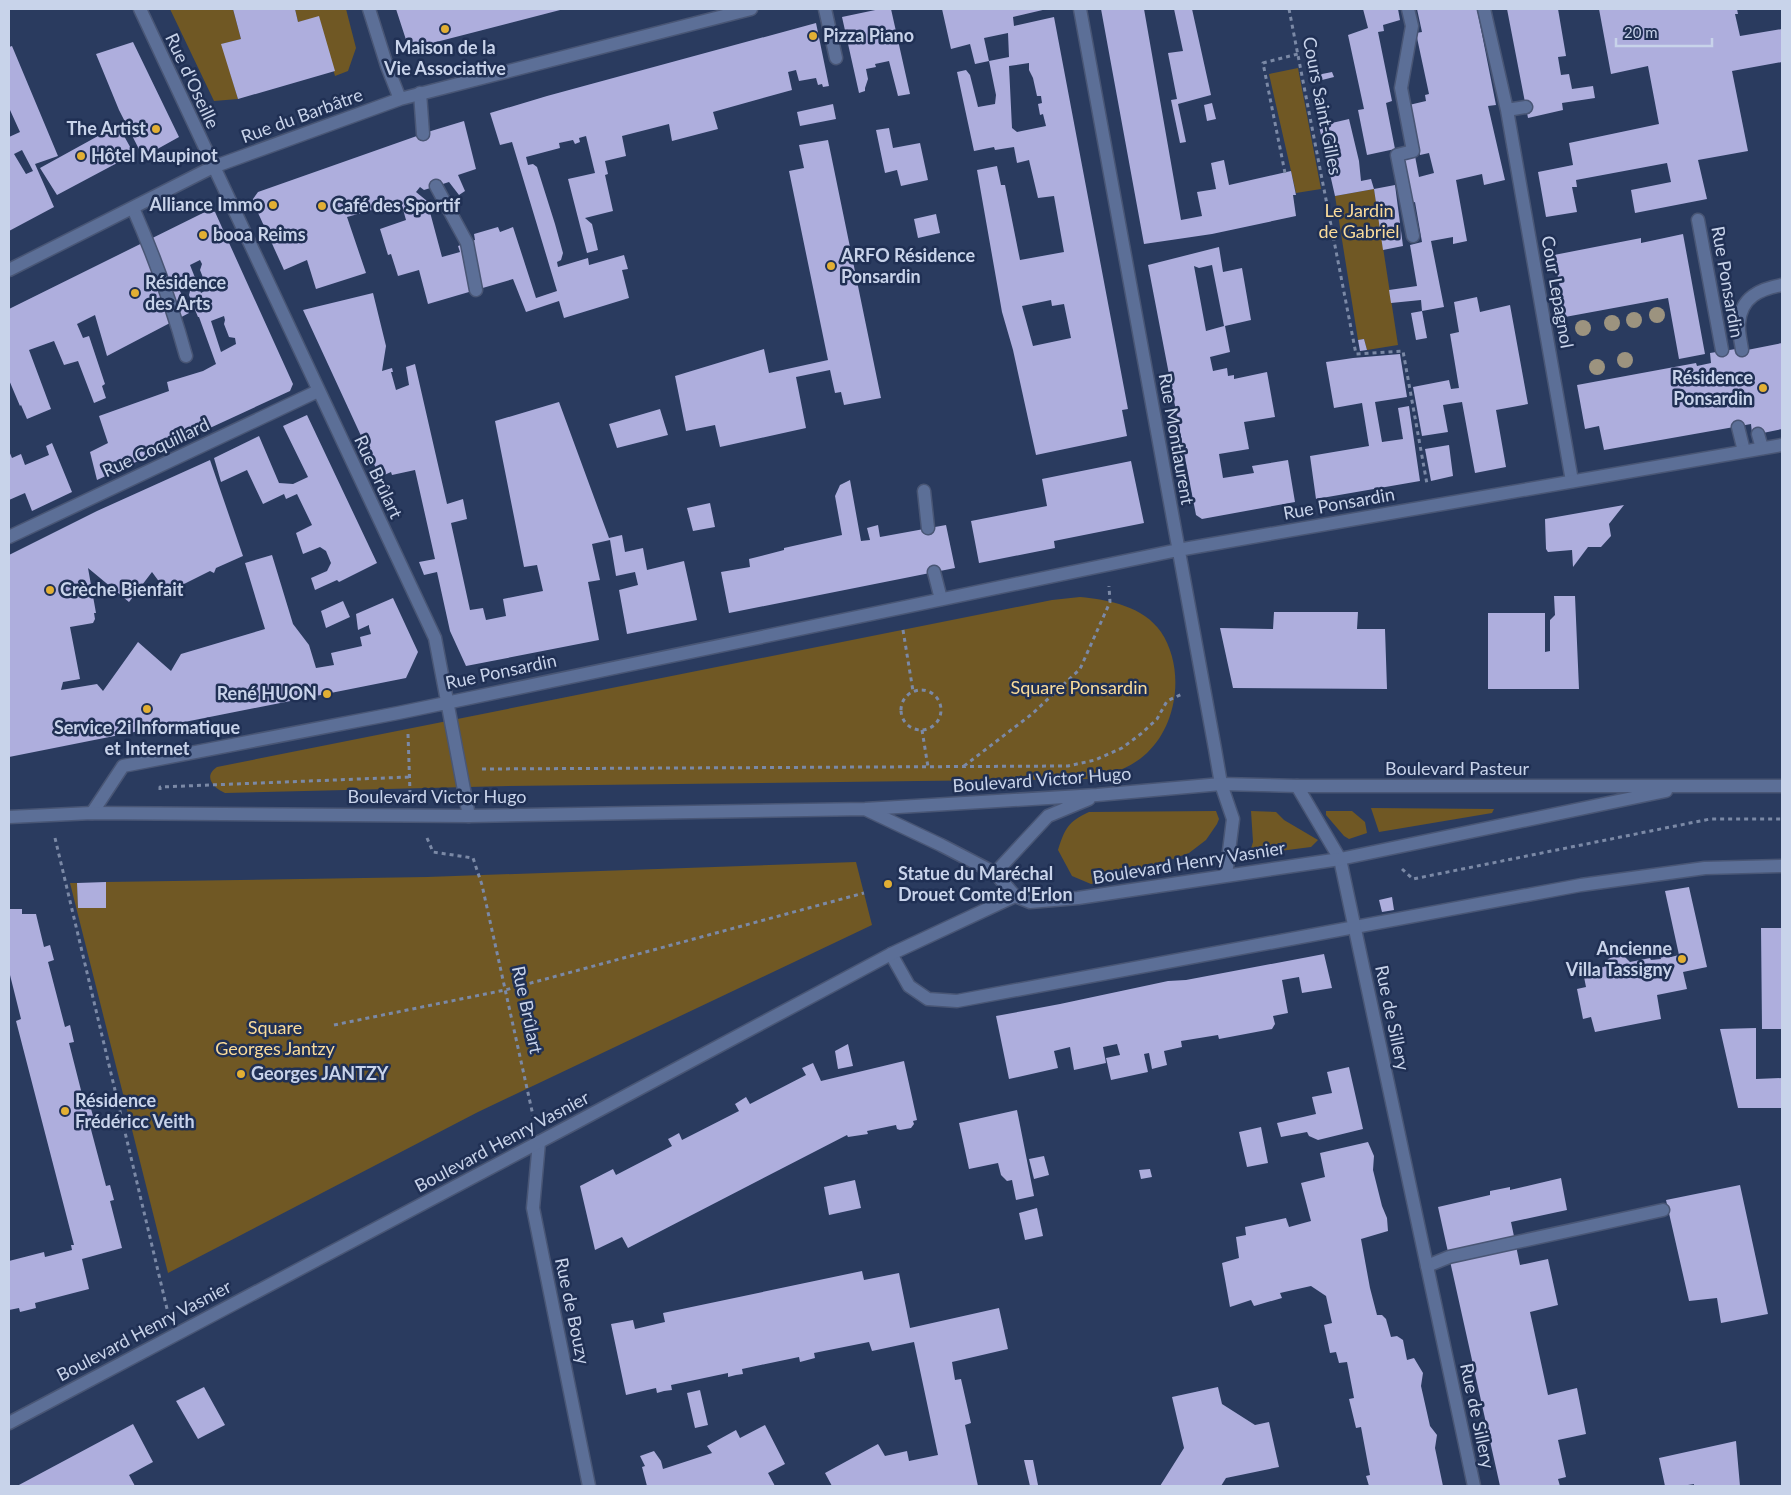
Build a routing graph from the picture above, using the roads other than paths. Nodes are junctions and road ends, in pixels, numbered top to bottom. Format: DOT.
graph roads {
  1 [pos="140,9"];
  2 [pos="369,9"];
  3 [pos="750,9"];
  4 [pos="825,9"];
  5 [pos="1080,9"];
  6 [pos="1408,9"];
  7 [pos="1484,9"];
  8 [pos="836,58"];
  9 [pos="420,93"];
  10 [pos="400,99"];
  11 [pos="1526,107"];
  12 [pos="1507,110"];
  13 [pos="423,134"];
  14 [pos="212,167"];
  15 [pos="436,186"];
  16 [pos="133,208"];
  17 [pos="1698,220"];
  18 [pos="1413,236"];
  19 [pos="9,270"];
  20 [pos="1782,285"];
  21 [pos="476,290"];
  22 [pos="1722,350"];
  23 [pos="1742,350"];
  24 [pos="186,356"];
  25 [pos="318,391"];
  26 [pos="1738,427"];
  27 [pos="1758,434"];
  28 [pos="1782,445"];
  29 [pos="1762,448"];
  30 [pos="1744,451"];
  31 [pos="1572,481"];
  32 [pos="924,491"];
  33 [pos="928,528"];
  34 [pos="9,537"];
  35 [pos="1178,550"];
  36 [pos="934,572"];
  37 [pos="941,599"];
  38 [pos="447,701"];
  39 [pos="1222,784"];
  40 [pos="1297,786"];
  41 [pos="1693,786"];
  42 [pos="1782,786"];
  43 [pos="1097,796"];
  44 [pos="865,809"];
  45 [pos="92,812"];
  46 [pos="469,816"];
  47 [pos="9,817"];
  48 [pos="1340,859"];
  49 [pos="1782,866"];
  50 [pos="995,873"];
  51 [pos="1226,875"];
  52 [pos="1014,896"];
  53 [pos="1354,926"];
  54 [pos="891,954"];
  55 [pos="539,1142"];
  56 [pos="1663,1210"];
  57 [pos="1427,1266"];
  58 [pos="9,1423"];
  59 [pos="589,1486"];
  60 [pos="1474,1486"];
  1 -- 14 [label="street, Rue d'Oseille"];
  2 -- 10 [label="street"];
  3 -- 9 [label="street, Rue du Barbâtre"];
  4 -- 8 [label="street"];
  5 -- 35 [label="street, Rue Montlaurent"];
  6 -- 18 [label="street"];
  7 -- 12 [label="street, Cour Lepagnol"];
  9 -- 10 [label="street, Rue du Barbâtre"];
  9 -- 13 [label="street"];
  10 -- 14 [label="street, Rue du Barbâtre"];
  11 -- 12 [label="street"];
  12 -- 31 [label="street, Cour Lepagnol"];
  14 -- 16 [label="street, Rue du Barbâtre"];
  14 -- 25 [label="street, Rue Brûlart"];
  15 -- 21 [label="street"];
  16 -- 19 [label="street, Rue du Barbâtre"];
  16 -- 24 [label="street"];
  17 -- 22 [label="street, Rue Ponsardin"];
  20 -- 23 [label="street, Rue Ponsardin"];
  25 -- 34 [label="street, Rue Coquillard"];
  25 -- 38 [label="street, Rue Brûlart"];
  26 -- 30 [label="street"];
  27 -- 29 [label="street"];
  28 -- 29 [label="street, Rue Ponsardin"];
  29 -- 30 [label="street, Rue Ponsardin"];
  30 -- 31 [label="street, Rue Ponsardin"];
  31 -- 35 [label="street, Rue Ponsardin"];
  32 -- 33 [label="street"];
  35 -- 37 [label="street, Rue Ponsardin"];
  35 -- 39 [label="street, Rue Montlaurent"];
  36 -- 37 [label="street"];
  37 -- 38 [label="street, Rue Ponsardin"];
  38 -- 45 [label="street, Rue Ponsardin"];
  38 -- 46 [label="street, Rue Brûlart"];
  39 -- 40 [label="street, Boulevard Pasteur"];
  39 -- 43 [label="street, Boulevard Victor Hugo"];
  39 -- 51 [label="street, Rue Montlaurent"];
  40 -- 41 [label="street, Boulevard Pasteur"];
  40 -- 48 [label="street, Rue de Sillery"];
  41 -- 42 [label="street, Boulevard Pasteur"];
  41 -- 48 [label="street, Boulevard Pasteur"];
  43 -- 44 [label="street, Boulevard Victor Hugo"];
  43 -- 50 [label="street"];
  44 -- 46 [label="street, Boulevard Victor Hugo"];
  44 -- 50 [label="street, Boulevard Victor Hugo"];
  45 -- 46 [label="street, Boulevard Victor Hugo"];
  45 -- 47 [label="street, Boulevard Victor Hugo"];
  48 -- 51 [label="street, Boulevard Henry Vasnier"];
  48 -- 53 [label="street, Rue de Sillery"];
  49 -- 53 [label="street"];
  50 -- 52 [label="street"];
  51 -- 52 [label="street, Boulevard Henry Vasnier"];
  52 -- 54 [label="street, Boulevard Henry Vasnier"];
  53 -- 54 [label="street"];
  53 -- 57 [label="street, Rue de Sillery"];
  54 -- 55 [label="street, Boulevard Henry Vasnier"];
  55 -- 58 [label="street, Boulevard Henry Vasnier"];
  55 -- 59 [label="street, Rue de Bouzy"];
  56 -- 57 [label="street"];
  57 -- 60 [label="street, Rue de Sillery"];
}
